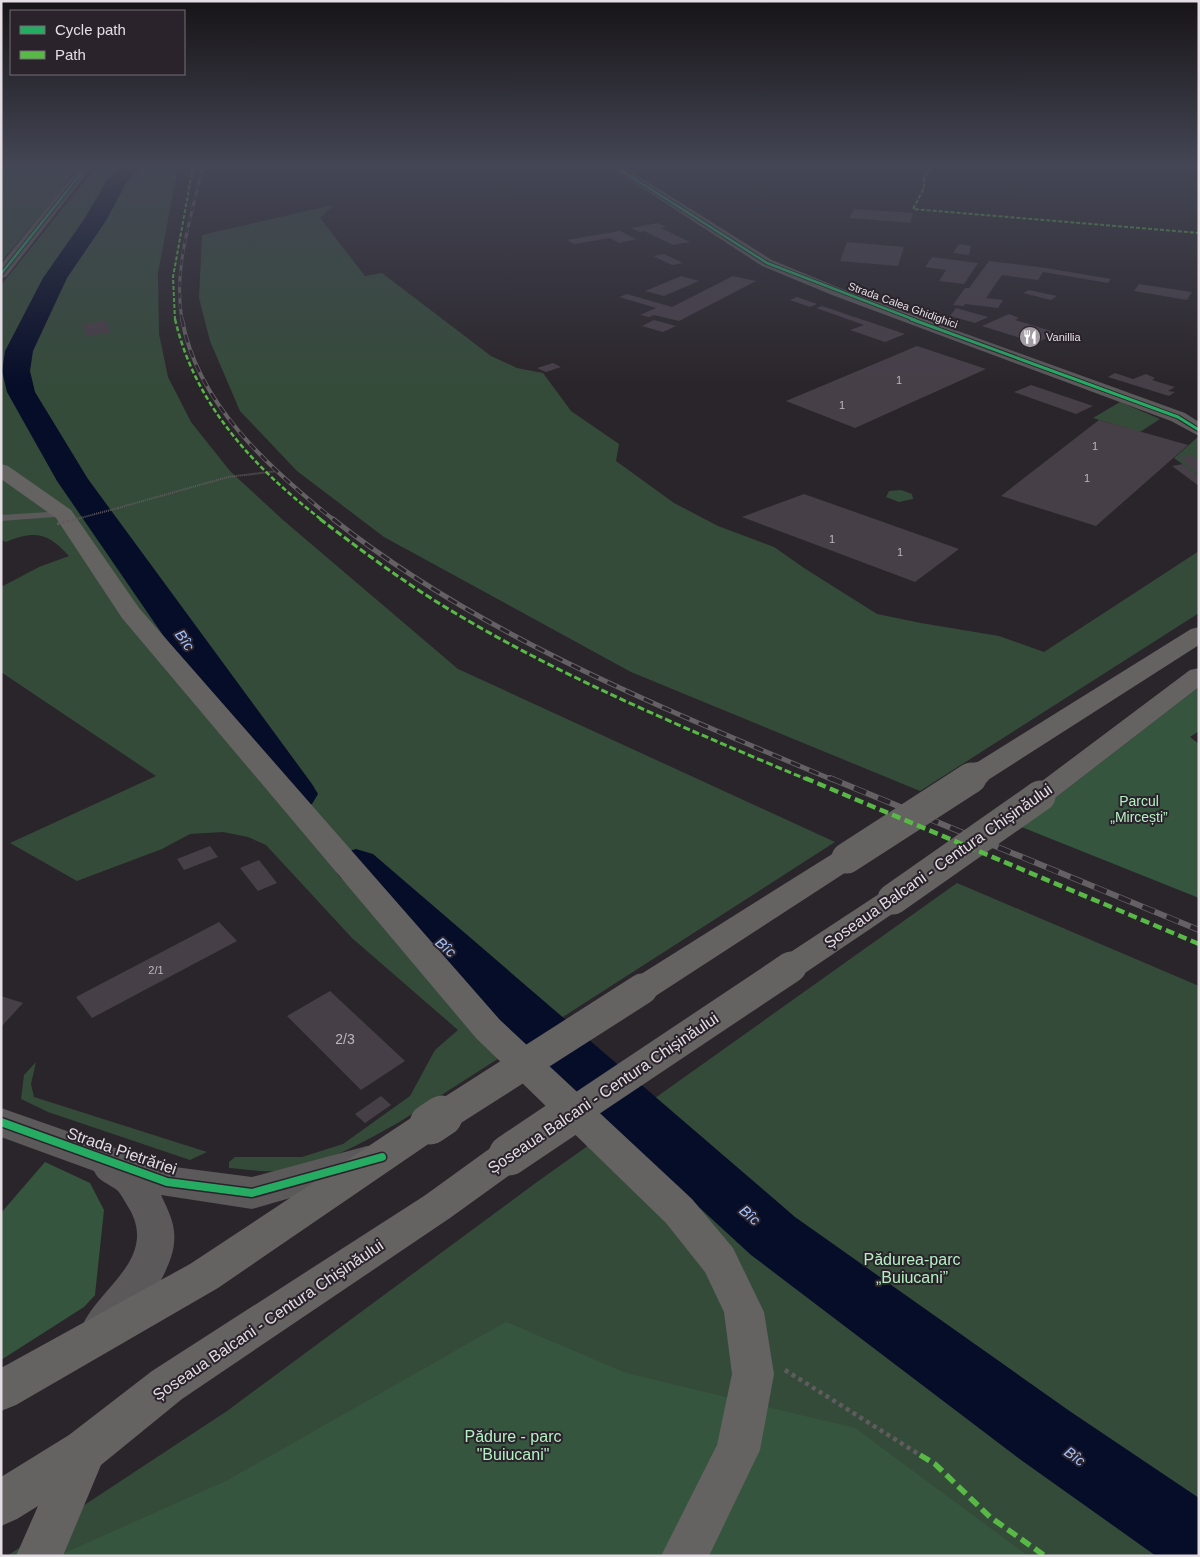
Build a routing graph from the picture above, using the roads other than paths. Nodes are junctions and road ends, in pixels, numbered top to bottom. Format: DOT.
graph roads {
  1 [pos="28,240"];
  2 [pos="731,240"];
  3 [pos="1,274"];
  4 [pos="1199,430"];
  5 [pos="1,470"];
  6 [pos="1,518"];
  7 [pos="61,519"];
  8 [pos="1199,634"];
  9 [pos="1199,674"];
  10 [pos="1,1122"];
  11 [pos="89,1153"];
  12 [pos="382,1157"];
  13 [pos="93,1336"];
  14 [pos="1,1391"];
  15 [pos="85,1450"];
  16 [pos="1,1503"];
  17 [pos="39,1556"];
  18 [pos="684,1556"];
  1 -- 3 [label="street"];
  2 -- 4 [label="street, Strada Calea Ghidighici"];
  5 -- 7 [label="highway"];
  6 -- 7 [label="lane"];
  7 -- 18 [label="highway"];
  8 -- 12 [label="highway, bridge"];
  9 -- 15 [label="highway, Șoseaua Balcani - Centura Chișinăului, bridge"];
  10 -- 11 [label="street, Strada Pietrăriei"];
  11 -- 12 [label="street, Strada Pietrăriei"];
  11 -- 13 [label="street, Strada Pietrăriei"];
  12 -- 13 [label="highway"];
  13 -- 14 [label="highway"];
  15 -- 16 [label="highway, Șoseaua Balcani - Centura Chișinăului"];
  15 -- 17 [label="highway"];
}
